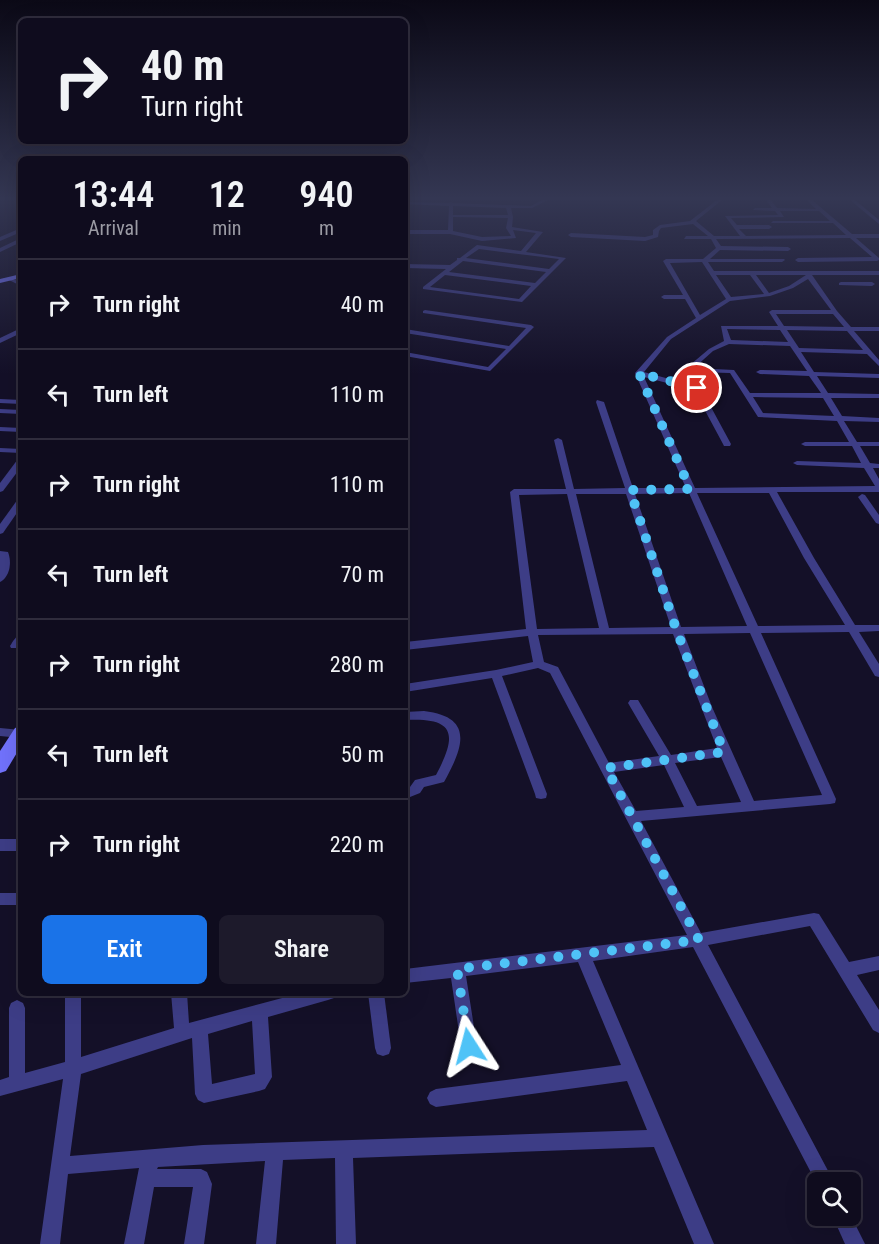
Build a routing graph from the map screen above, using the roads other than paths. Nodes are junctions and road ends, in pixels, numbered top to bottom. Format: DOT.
graph roads {
  1 [pos="563,258"];
  2 [pos="707,258"];
  3 [pos="459,259"];
  4 [pos="782,260"];
  5 [pos="798,260"];
  6 [pos="878,260"];
  7 [pos="704,261"];
  8 [pos="771,261"];
  9 [pos="408,267"];
  10 [pos="450,267"];
  11 [pos="828,267"];
  12 [pos="549,271"];
  13 [pos="443,273"];
  14 [pos="712,273"];
  15 [pos="752,273"];
  16 [pos="782,273"];
  17 [pos="835,273"];
  18 [pos="879,273"];
  19 [pos="809,274"];
  20 [pos="18,277"];
  21 [pos="11,279"];
  22 [pos="0,281"];
  23 [pos="879,281"];
  24 [pos="18,282"];
  25 [pos="841,284"];
  26 [pos="872,284"];
  27 [pos="535,285"];
  28 [pos="879,292"];
  29 [pos="768,295"];
  30 [pos="664,297"];
  31 [pos="687,297"];
  32 [pos="758,297"];
  33 [pos="729,299"];
  34 [pos="771,304"];
  35 [pos="425,312"];
  36 [pos="835,312"];
  37 [pos="699,318"];
  38 [pos="782,328"];
  39 [pos="850,329"];
  40 [pos="879,329"];
  41 [pos="408,331"];
  42 [pos="18,332"];
  43 [pos="0,341"];
  44 [pos="728,342"];
  45 [pos="794,347"];
  46 [pos="511,348"];
  47 [pos="869,352"];
  48 [pos="408,355"];
  49 [pos="879,364"];
  50 [pos="687,370"];
  51 [pos="760,372"];
  52 [pos="639,373"];
  53 [pos="810,374"];
  54 [pos="879,376"];
  55 [pos="697,388"];
  56 [pos="747,395"];
  57 [pos="826,396"];
  58 [pos="879,396"];
  59 [pos="0,401"];
  60 [pos="18,402"];
  61 [pos="600,402"];
  62 [pos="0,411"];
  63 [pos="18,412"];
  64 [pos="838,419"];
  65 [pos="879,420"];
  66 [pos="0,429"];
  67 [pos="18,429"];
  68 [pos="558,440"];
  69 [pos="854,443"];
  70 [pos="727,444"];
  71 [pos="804,444"];
  72 [pos="879,444"];
  73 [pos="0,450"];
  74 [pos="18,450"];
  75 [pos="797,463"];
  76 [pos="18,465"];
  77 [pos="867,466"];
  78 [pos="879,466"];
  79 [pos="879,488"];
  80 [pos="0,489"];
  81 [pos="690,489"];
  82 [pos="771,489"];
  83 [pos="630,490"];
  84 [pos="570,491"];
  85 [pos="862,497"];
  86 [pos="18,506"];
  87 [pos="874,509"];
  88 [pos="18,518"];
  89 [pos="879,521"];
  90 [pos="7,522"];
  91 [pos="0,531"];
  92 [pos="0,554"];
  93 [pos="0,579"];
  94 [pos="852,628"];
  95 [pos="879,628"];
  96 [pos="676,629"];
  97 [pos="752,629"];
  98 [pos="605,631"];
  99 [pos="532,632"];
  100 [pos="408,646"];
  101 [pos="539,664"];
  102 [pos="879,673"];
  103 [pos="496,674"];
  104 [pos="408,688"];
  105 [pos="634,703"];
  106 [pos="408,716"];
  107 [pos="0,732"];
  108 [pos="18,733"];
  109 [pos="18,736"];
  110 [pos="724,752"];
  111 [pos="667,759"];
  112 [pos="0,766"];
  113 [pos="606,768"];
  114 [pos="408,793"];
  115 [pos="541,794"];
  116 [pos="749,805"];
  117 [pos="693,810"];
  118 [pos="631,817"];
  119 [pos="18,844"];
  120 [pos="0,845"];
  121 [pos="0,898"];
  122 [pos="18,899"];
  123 [pos="699,940"];
  124 [pos="583,955"];
  125 [pos="879,963"];
  126 [pos="457,969"];
  127 [pos="845,970"];
  128 [pos="408,976"];
  129 [pos="73,996"];
  130 [pos="179,996"];
  131 [pos="303,996"];
  132 [pos="376,996"];
  133 [pos="287,998"];
  134 [pos="17,1008"];
  135 [pos="260,1013"];
  136 [pos="879,1025"];
  137 [pos="200,1028"];
  138 [pos="182,1033"];
  139 [pos="469,1046"];
  140 [pos="383,1048"];
  141 [pos="73,1068"];
  142 [pos="632,1072"];
  143 [pos="17,1084"];
  144 [pos="0,1088"];
  145 [pos="436,1098"];
  146 [pos="659,1138"];
  147 [pos="344,1149"];
  148 [pos="274,1151"];
  149 [pos="150,1159"];
  150 [pos="58,1166"];
  151 [pos="820,1172"];
  152 [pos="147,1178"];
  153 [pos="846,1226"];
  154 [pos="50,1244"];
  155 [pos="134,1244"];
  156 [pos="194,1244"];
  157 [pos="266,1244"];
  158 [pos="346,1244"];
  159 [pos="704,1244"];
  160 [pos="855,1244"];
  1 -- 12 [label="street"];
  2 -- 7 [label="street"];
  3 -- 10 [label="street"];
  3 -- 12 [label="street"];
  4 -- 8 [label="street"];
  5 -- 6 [label="street"];
  7 -- 8 [label="street"];
  7 -- 14 [label="street"];
  7 -- 31 [label="street"];
  8 -- 16 [label="street"];
  9 -- 10 [label="street"];
  10 -- 13 [label="street"];
  11 -- 17 [label="street"];
  12 -- 27 [label="street"];
  13 -- 27 [label="street"];
  13 -- 27 [label="street"];
  14 -- 15 [label="street"];
  14 -- 33 [label="street"];
  15 -- 16 [label="street"];
  15 -- 29 [label="street"];
  16 -- 19 [label="street"];
  17 -- 18 [label="street"];
  17 -- 19 [label="street"];
  19 -- 29 [label="street"];
  19 -- 36 [label="street"];
  20 -- 21 [label="main road"];
  21 -- 22 [label="main road"];
  21 -- 24 [label="street"];
  23 -- 26 [label="street"];
  25 -- 26 [label="street"];
  26 -- 28 [label="street"];
  29 -- 32 [label="street"];
  30 -- 31 [label="street"];
  31 -- 37 [label="street"];
  32 -- 33 [label="street"];
  32 -- 34 [label="street"];
  33 -- 37 [label="street"];
  35 -- 46 [label="street"];
  36 -- 38 [label="street"];
  36 -- 39 [label="street"];
  37 -- 52 [label="street"];
  38 -- 39 [label="street"];
  38 -- 44 [label="street"];
  38 -- 45 [label="street"];
  39 -- 40 [label="street"];
  39 -- 47 [label="street"];
  41 -- 46 [label="street"];
  42 -- 43 [label="street"];
  44 -- 45 [label="street"];
  44 -- 50 [label="street"];
  45 -- 47 [label="street"];
  45 -- 53 [label="street"];
  46 -- 48 [label="street"];
  47 -- 49 [label="street"];
  50 -- 55 [label="street"];
  50 -- 56 [label="street"];
  51 -- 53 [label="street"];
  52 -- 55 [label="street"];
  52 -- 81 [label="street"];
  53 -- 54 [label="street"];
  53 -- 57 [label="street"];
  55 -- 70 [label="street"];
  56 -- 57 [label="street"];
  56 -- 64 [label="street"];
  57 -- 58 [label="street"];
  57 -- 64 [label="street"];
  59 -- 60 [label="street"];
  61 -- 83 [label="street"];
  62 -- 63 [label="street"];
  64 -- 65 [label="street"];
  64 -- 69 [label="street"];
  66 -- 67 [label="street"];
  68 -- 84 [label="street"];
  69 -- 71 [label="street"];
  69 -- 72 [label="street"];
  69 -- 77 [label="street"];
  73 -- 74 [label="street"];
  75 -- 77 [label="street"];
  76 -- 80 [label="street"];
  77 -- 78 [label="street"];
  77 -- 79 [label="street"];
  79 -- 82 [label="street"];
  81 -- 82 [label="street"];
  81 -- 83 [label="street"];
  81 -- 97 [label="street"];
  82 -- 94 [label="street"];
  83 -- 84 [label="street"];
  83 -- 96 [label="street"];
  84 -- 98 [label="street"];
  84 -- 99 [label="street"];
  85 -- 87 [label="street"];
  86 -- 90 [label="street"];
  87 -- 89 [label="street"];
  88 -- 90 [label="street"];
  90 -- 91 [label="street"];
  92 -- 93 [label="street"];
  94 -- 95 [label="street"];
  94 -- 97 [label="street"];
  94 -- 102 [label="street"];
  96 -- 97 [label="street"];
  96 -- 98 [label="street"];
  96 -- 110 [label="street"];
  97 -- 116 [label="street"];
  98 -- 99 [label="street"];
  99 -- 100 [label="street"];
  99 -- 101 [label="street"];
  101 -- 103 [label="street"];
  101 -- 113 [label="street"];
  103 -- 104 [label="street"];
  103 -- 115 [label="street"];
  105 -- 111 [label="street"];
  106 -- 114 [label="street"];
  107 -- 108 [label="street"];
  109 -- 112 [label="main road"];
  110 -- 111 [label="street"];
  110 -- 116 [label="street"];
  111 -- 113 [label="street"];
  111 -- 117 [label="street"];
  113 -- 118 [label="street"];
  116 -- 117 [label="street"];
  117 -- 118 [label="street"];
  118 -- 123 [label="street"];
  119 -- 120 [label="street"];
  121 -- 122 [label="street"];
  123 -- 124 [label="street"];
  123 -- 127 [label="street"];
  123 -- 151 [label="street"];
  124 -- 126 [label="street"];
  124 -- 142 [label="street"];
  125 -- 127 [label="street"];
  126 -- 128 [label="street"];
  126 -- 139 [label="street"];
  127 -- 136 [label="street"];
  129 -- 141 [label="street"];
  130 -- 138 [label="street"];
  131 -- 133 [label="street"];
  132 -- 140 [label="street"];
  133 -- 135 [label="street"];
  134 -- 143 [label="street"];
  135 -- 137 [label="street"];
  135 -- 137 [label="street"];
  137 -- 138 [label="street"];
  138 -- 141 [label="street"];
  141 -- 143 [label="street"];
  141 -- 150 [label="street"];
  142 -- 145 [label="street"];
  142 -- 146 [label="street"];
  143 -- 144 [label="street"];
  146 -- 147 [label="street"];
  146 -- 159 [label="street"];
  147 -- 148 [label="street"];
  147 -- 158 [label="street"];
  148 -- 149 [label="street"];
  148 -- 157 [label="street"];
  149 -- 150 [label="street"];
  149 -- 152 [label="street"];
  150 -- 154 [label="street"];
  152 -- 155 [label="street"];
  152 -- 156 [label="street"];
  153 -- 160 [label="street"];
}
